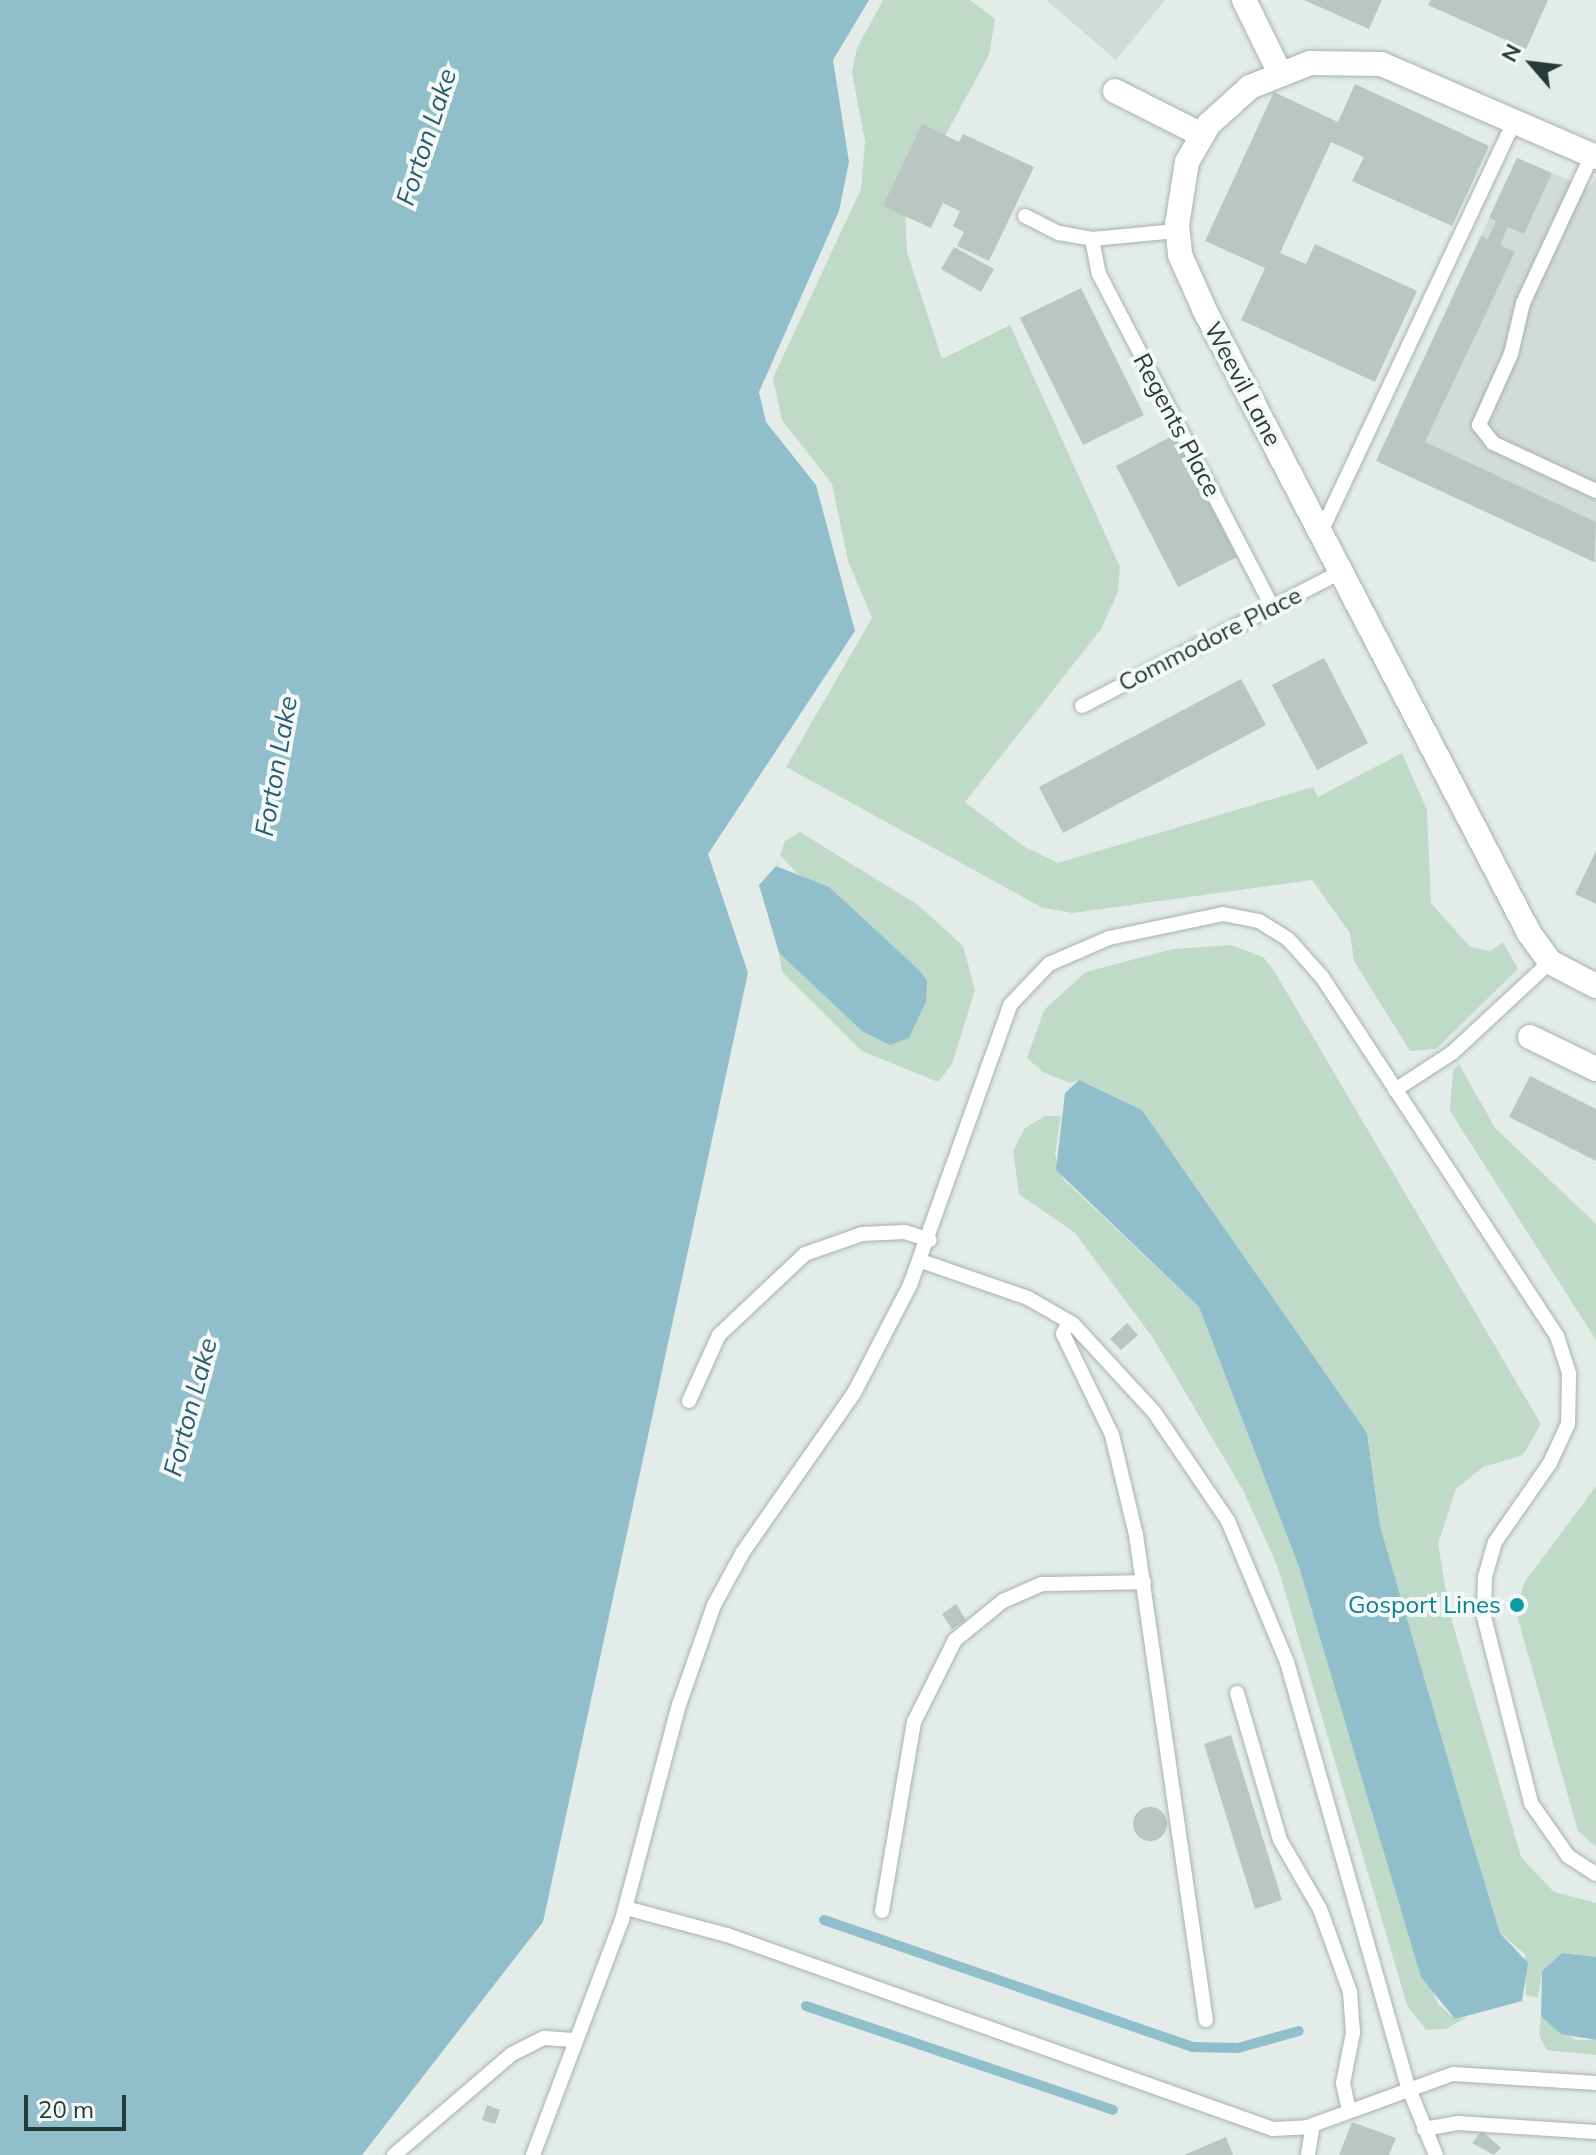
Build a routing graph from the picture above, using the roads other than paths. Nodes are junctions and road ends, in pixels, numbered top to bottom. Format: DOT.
graph roads {
  1 [pos="1244,0"];
  2 [pos="1279,71"];
  3 [pos="1115,91"];
  4 [pos="1515,120"];
  5 [pos="1202,135"];
  6 [pos="1594,156"];
  7 [pos="1025,216"];
  8 [pos="1177,231"];
  9 [pos="1092,239"];
  10 [pos="1596,491"];
  11 [pos="1320,534"];
  12 [pos="1339,573"];
  13 [pos="1272,607"];
  14 [pos="1082,706"];
  15 [pos="1550,962"];
  16 [pos="1596,986"];
  17 [pos="1530,1037"];
  18 [pos="1596,1069"];
  19 [pos="1395,1090"];
  20 [pos="930,1240"];
  21 [pos="921,1261"];
  22 [pos="1069,1322"];
  23 [pos="689,1401"];
  24 [pos="1144,1582"];
  25 [pos="1237,1693"];
  26 [pos="1596,1874"];
  27 [pos="626,1908"];
  28 [pos="882,1911"];
  29 [pos="1206,2020"];
  30 [pos="574,2040"];
  31 [pos="1596,2083"];
  32 [pos="1409,2089"];
  33 [pos="1349,2111"];
  34 [pos="1313,2125"];
  35 [pos="1424,2129"];
  36 [pos="1596,2132"];
  37 [pos="394,2155"];
  38 [pos="533,2155"];
  39 [pos="1308,2155"];
  40 [pos="1436,2155"];
  1 -- 2 [label="street"];
  2 -- 4 [label="street, Weevil Lane"];
  2 -- 5 [label="street, Weevil Lane"];
  3 -- 5 [label="street"];
  4 -- 6 [label="street, Weevil Lane"];
  4 -- 11 [label="lane"];
  5 -- 8 [label="street, Weevil Lane"];
  6 -- 10 [label="lane"];
  7 -- 9 [label="lane"];
  8 -- 9 [label="lane"];
  8 -- 11 [label="street, Weevil Lane"];
  9 -- 13 [label="lane, Regents Place"];
  11 -- 12 [label="street, Weevil Lane"];
  12 -- 13 [label="lane, Commodore Place"];
  12 -- 15 [label="street, Weevil Lane"];
  13 -- 14 [label="lane, Commodore Place"];
  15 -- 16 [label="street, Weevil Lane"];
  15 -- 19 [label="lane"];
  17 -- 18 [label="street"];
  19 -- 20 [label="lane"];
  19 -- 26 [label="lane"];
  20 -- 21 [label="lane"];
  20 -- 23 [label="lane"];
  21 -- 22 [label="lane"];
  21 -- 27 [label="lane"];
  22 -- 24 [label="lane"];
  22 -- 32 [label="lane"];
  24 -- 28 [label="lane"];
  24 -- 29 [label="lane"];
  25 -- 33 [label="lane"];
  27 -- 30 [label="lane"];
  27 -- 34 [label="lane"];
  30 -- 37 [label="lane"];
  30 -- 38 [label="lane"];
  31 -- 32 [label="lane"];
  32 -- 33 [label="lane"];
  32 -- 35 [label="lane"];
  33 -- 34 [label="lane"];
  34 -- 39 [label="lane"];
  35 -- 36 [label="lane"];
  35 -- 40 [label="lane"];
}
